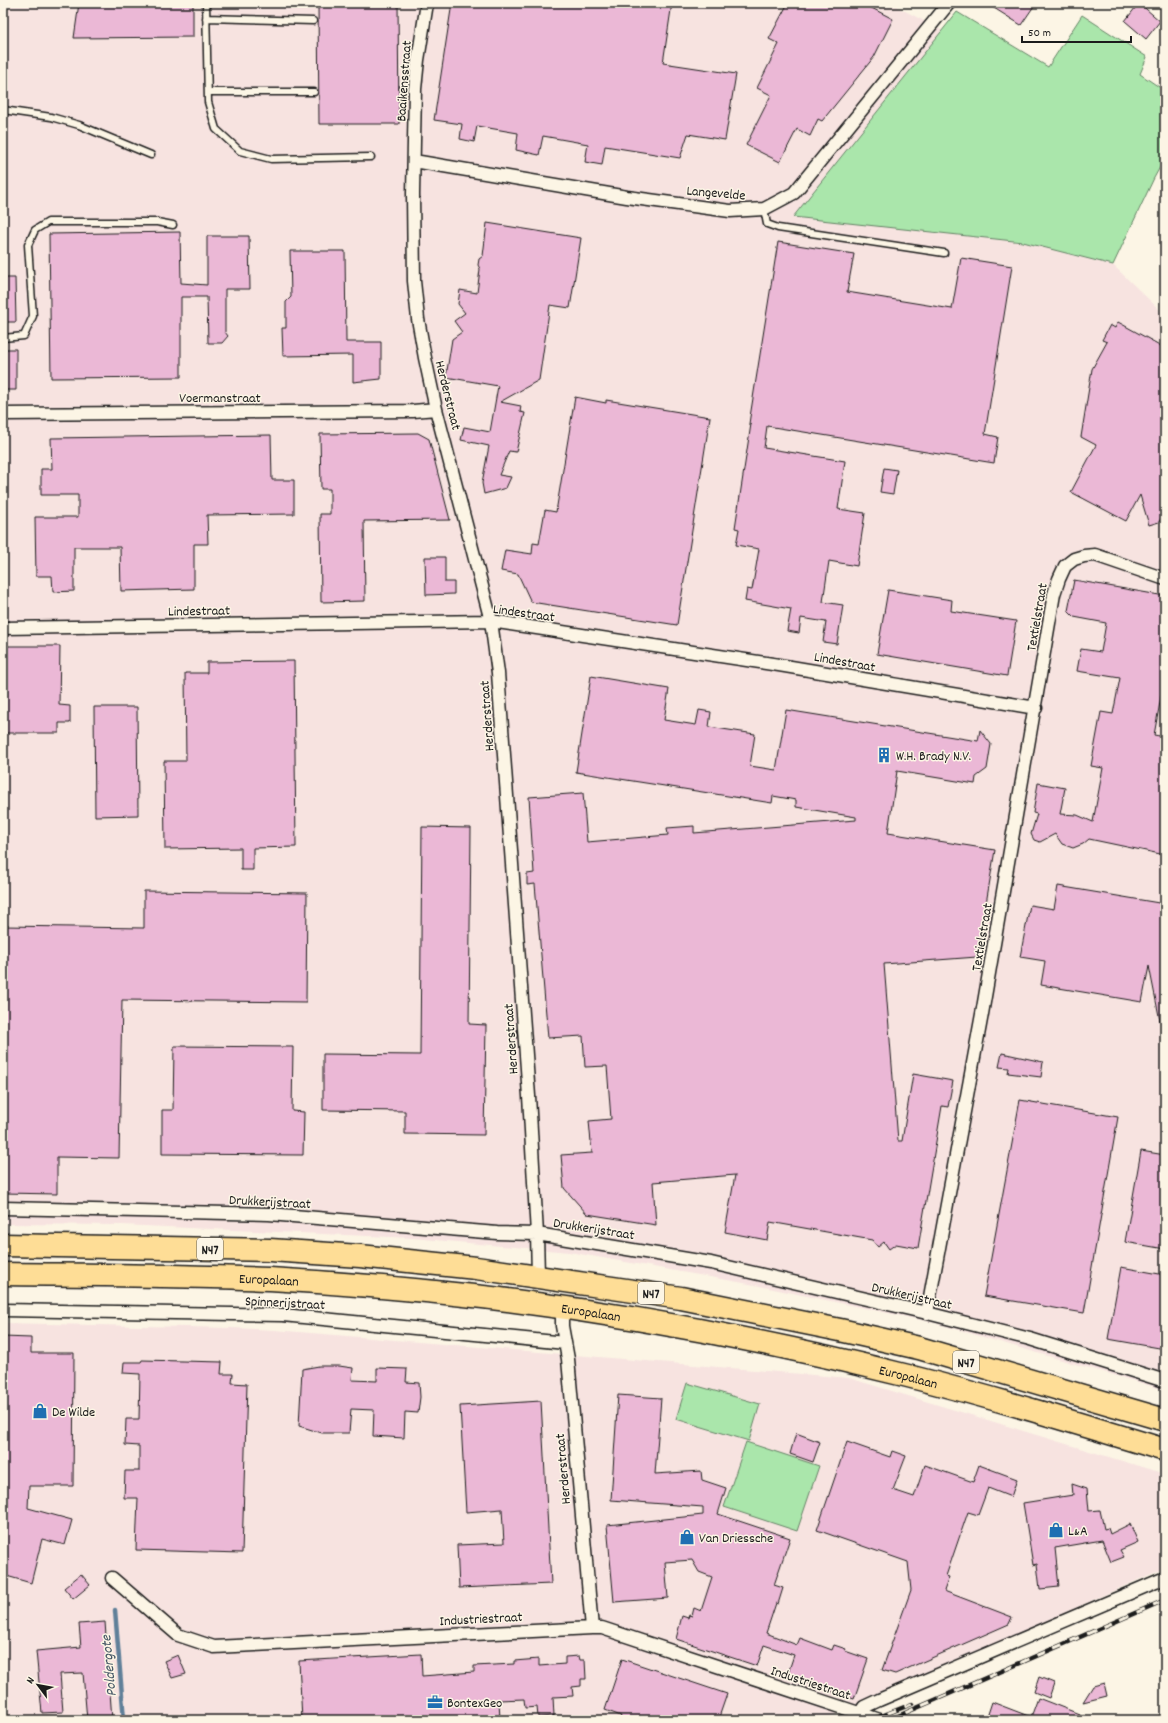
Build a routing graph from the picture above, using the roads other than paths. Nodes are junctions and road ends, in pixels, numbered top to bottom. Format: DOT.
graph roads {
  1 [pos="206,3"];
  2 [pos="427,3"];
  3 [pos="949,3"];
  4 [pos="206,18"];
  5 [pos="313,21"];
  6 [pos="208,92"];
  7 [pos="314,92"];
  8 [pos="3,110"];
  9 [pos="151,155"];
  10 [pos="371,157"];
  11 [pos="414,161"];
  12 [pos="764,209"];
  13 [pos="173,226"];
  14 [pos="944,254"];
  15 [pos="3,338"];
  16 [pos="436,409"];
  17 [pos="3,414"];
  18 [pos="1165,579"];
  19 [pos="492,622"];
  20 [pos="3,628"];
  21 [pos="1036,708"];
  22 [pos="3,1208"];
  23 [pos="538,1234"];
  24 [pos="3,1245"];
  25 [pos="3,1274"];
  26 [pos="538,1276"];
  27 [pos="562,1308"];
  28 [pos="3,1310"];
  29 [pos="927,1313"];
  30 [pos="565,1343"];
  31 [pos="1165,1381"];
  32 [pos="1165,1420"];
  33 [pos="1165,1450"];
  34 [pos="112,1578"];
  35 [pos="1165,1578"];
  36 [pos="592,1628"];
  37 [pos="860,1713"];
  38 [pos="880,1720"];
  1 -- 4 [label="lane"];
  2 -- 11 [label="street, Baaikensstraat"];
  3 -- 12 [label="street, Langevelde"];
  4 -- 5 [label="lane"];
  4 -- 6 [label="lane"];
  6 -- 7 [label="lane"];
  6 -- 10 [label="lane"];
  8 -- 9 [label="lane"];
  11 -- 12 [label="street, Langevelde"];
  11 -- 16 [label="street, Herderstraat"];
  12 -- 14 [label="lane"];
  13 -- 15 [label="lane"];
  16 -- 17 [label="street, Voermanstraat"];
  16 -- 19 [label="street, Herderstraat"];
  18 -- 21 [label="street, Textielstraat"];
  19 -- 20 [label="street, Lindestraat"];
  19 -- 21 [label="street, Lindestraat"];
  19 -- 23 [label="street, Herderstraat"];
  21 -- 29 [label="street, Textielstraat"];
  22 -- 23 [label="street, Drukkerijstraat"];
  23 -- 26 [label="street, Herderstraat"];
  23 -- 29 [label="street, Drukkerijstraat"];
  24 -- 26 [label="highway, Europalaan / N47"];
  25 -- 27 [label="highway, Europalaan / N47"];
  26 -- 32 [label="highway, Europalaan / N47"];
  27 -- 30 [label="street, Herderstraat"];
  27 -- 33 [label="highway, Europalaan / N47"];
  28 -- 30 [label="street, Spinnerijstraat"];
  29 -- 31 [label="street, Drukkerijstraat"];
  30 -- 36 [label="street, Herderstraat"];
  34 -- 36 [label="street, Industriestraat"];
  35 -- 37 [label="street, Industriestraat"];
  36 -- 37 [label="street, Industriestraat"];
  37 -- 38 [label="street, Industriestraat"];
}
